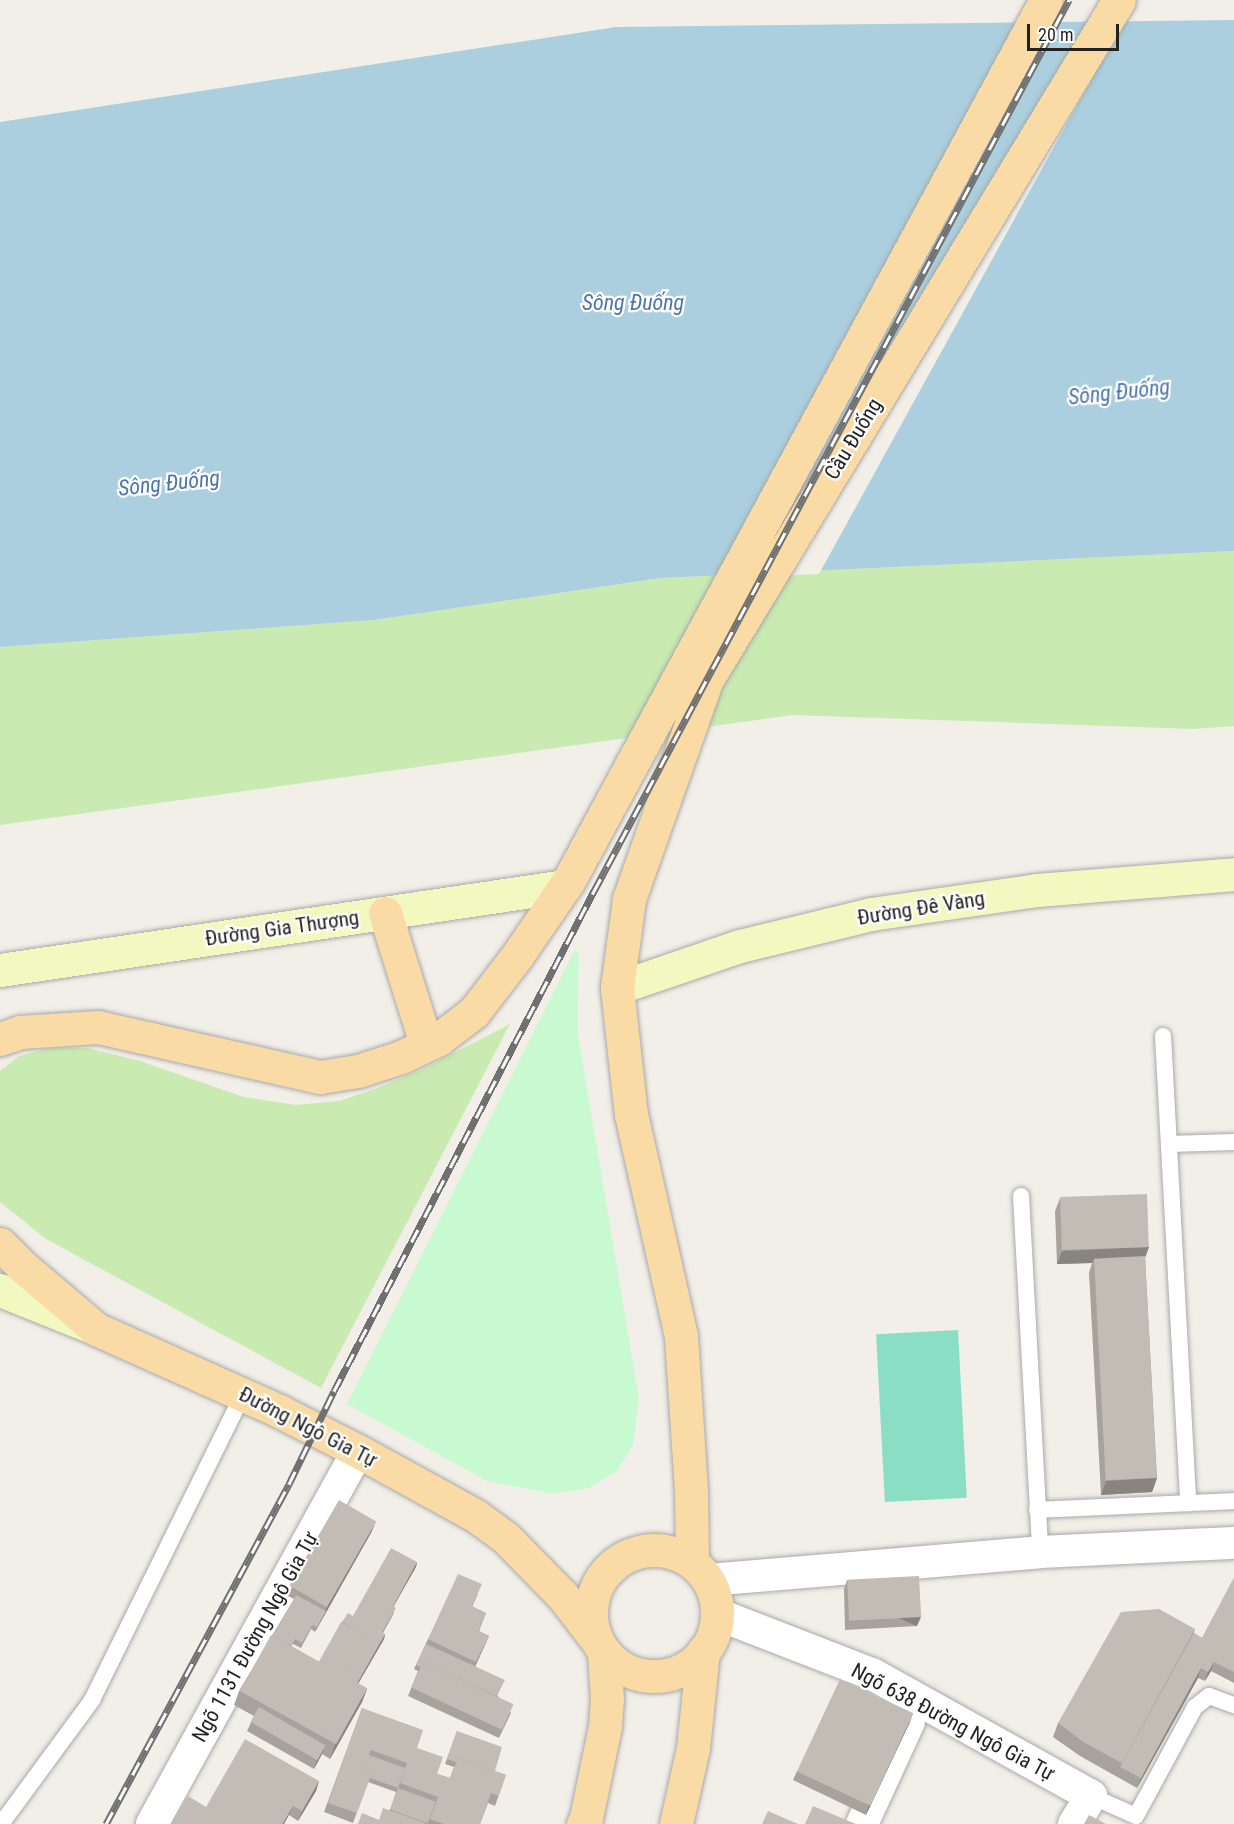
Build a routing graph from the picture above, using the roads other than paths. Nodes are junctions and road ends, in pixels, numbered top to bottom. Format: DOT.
graph roads {
  1 [pos="1046,0"];
  2 [pos="1119,0"];
  3 [pos="1234,874"];
  4 [pos="567,883"];
  5 [pos="385,913"];
  6 [pos="0,970"];
  7 [pos="617,988"];
  8 [pos="1163,1036"];
  9 [pos="0,1039"];
  10 [pos="426,1044"];
  11 [pos="1234,1142"];
  12 [pos="1169,1144"];
  13 [pos="1021,1196"];
  14 [pos="0,1244"];
  15 [pos="0,1290"];
  16 [pos="96,1329"];
  17 [pos="243,1394"];
  18 [pos="358,1451"];
  19 [pos="1234,1501"];
  20 [pos="1188,1503"];
  21 [pos="1037,1510"];
  22 [pos="1234,1543"];
  23 [pos="1040,1552"];
  24 [pos="700,1571"];
  25 [pos="717,1614"];
  26 [pos="600,1646"];
  27 [pos="704,1652"];
  28 [pos="920,1699"];
  29 [pos="1234,1705"];
  30 [pos="1090,1796"];
  31 [pos="1134,1820"];
  32 [pos="1,1824"];
  33 [pos="152,1824"];
  34 [pos="583,1824"];
  35 [pos="676,1824"];
  36 [pos="862,1824"];
  37 [pos="1074,1824"];
  1 -- 4 [label="main road, Cầu Đuống"];
  2 -- 7 [label="main road, Cầu Đuống"];
  3 -- 7 [label="main road, Đường Đê Vàng"];
  4 -- 5 [label="main road, Đường Gia Thượng"];
  4 -- 10 [label="main road"];
  5 -- 6 [label="main road, Đường Gia Thượng"];
  5 -- 10 [label="main road"];
  7 -- 24 [label="main road"];
  8 -- 12 [label="lane"];
  9 -- 10 [label="main road"];
  11 -- 12 [label="lane"];
  12 -- 20 [label="lane"];
  13 -- 21 [label="lane"];
  14 -- 16 [label="main road, Đường Ngô Gia Tự"];
  15 -- 16 [label="main road"];
  16 -- 17 [label="main road, Đường Ngô Gia Tự"];
  17 -- 18 [label="main road, Đường Ngô Gia Tự"];
  17 -- 32 [label="lane"];
  18 -- 26 [label="main road, Đường Ngô Gia Tự"];
  18 -- 33 [label="street, Ngõ 1131 Đường Ngô Gia Tự"];
  19 -- 20 [label="lane"];
  20 -- 21 [label="lane"];
  21 -- 23 [label="lane"];
  22 -- 23 [label="street"];
  23 -- 24 [label="street"];
  24 -- 25 [label="main road"];
  24 -- 26 [label="main road"];
  25 -- 27 [label="main road"];
  25 -- 28 [label="street, Ngõ 638 Đường Ngô Gia Tự"];
  26 -- 27 [label="main road"];
  26 -- 34 [label="main road"];
  27 -- 35 [label="main road"];
  28 -- 30 [label="street, Ngõ 638 Đường Ngô Gia Tự"];
  28 -- 36 [label="street"];
  29 -- 31 [label="lane"];
  30 -- 31 [label="lane"];
  30 -- 37 [label="street"];
}
